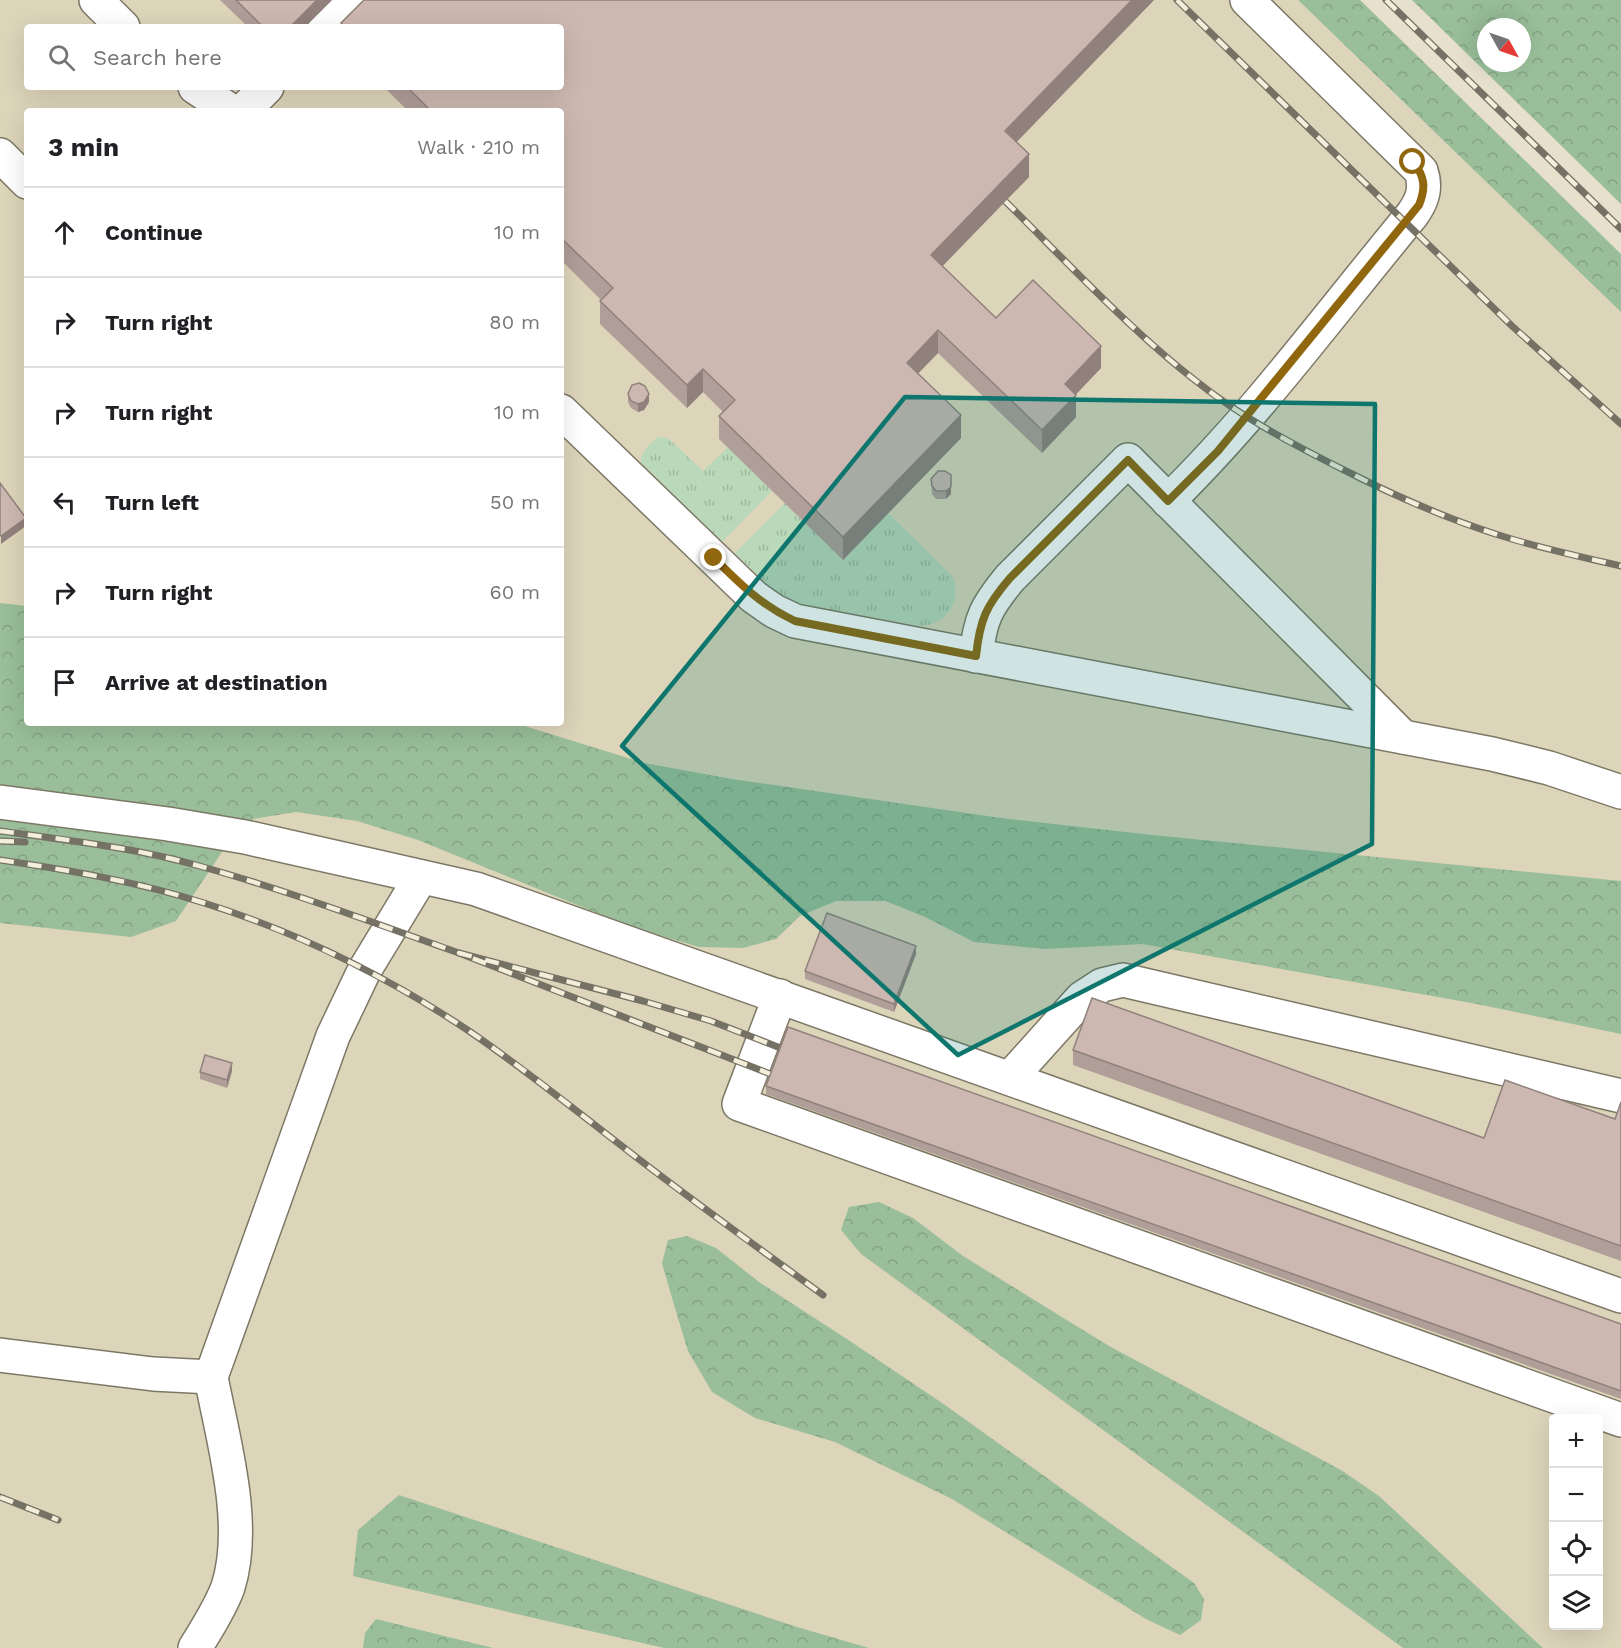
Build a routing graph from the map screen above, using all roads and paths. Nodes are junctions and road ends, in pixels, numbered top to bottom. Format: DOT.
graph roads {
  1 [pos="96,0"];
  2 [pos="352,0"];
  3 [pos="1247,0"];
  4 [pos="120,24"];
  5 [pos="328,24"];
  6 [pos="200,90"];
  7 [pos="264,90"];
  8 [pos="226,108"];
  9 [pos="246,108"];
  10 [pos="0,155"];
  11 [pos="24,179"];
  12 [pos="564,414"];
  13 [pos="1168,501"];
  14 [pos="976,656"];
  15 [pos="1403,737"];
  16 [pos="1621,792"];
  17 [pos="0,802"];
  18 [pos="421,877"];
  19 [pos="780,996"];
  20 [pos="1010,1078"];
  21 [pos="1621,1096"];
  22 [pos="1621,1296"];
  23 [pos="0,1355"];
  24 [pos="211,1377"];
  25 [pos="1621,1420"];
  26 [pos="195,1648"];
  1 -- 4 [label="lane"];
  2 -- 5 [label="lane"];
  3 -- 13 [label="lane"];
  6 -- 8 [label="lane"];
  7 -- 9 [label="lane"];
  10 -- 11 [label="lane"];
  12 -- 14 [label="lane"];
  13 -- 14 [label="lane"];
  13 -- 15 [label="lane"];
  14 -- 15 [label="lane"];
  15 -- 16 [label="lane"];
  17 -- 18 [label="lane"];
  18 -- 19 [label="lane"];
  18 -- 24 [label="lane"];
  19 -- 20 [label="lane"];
  19 -- 25 [label="lane"];
  20 -- 21 [label="lane"];
  20 -- 22 [label="lane"];
  23 -- 24 [label="lane"];
  24 -- 26 [label="lane"];
}
